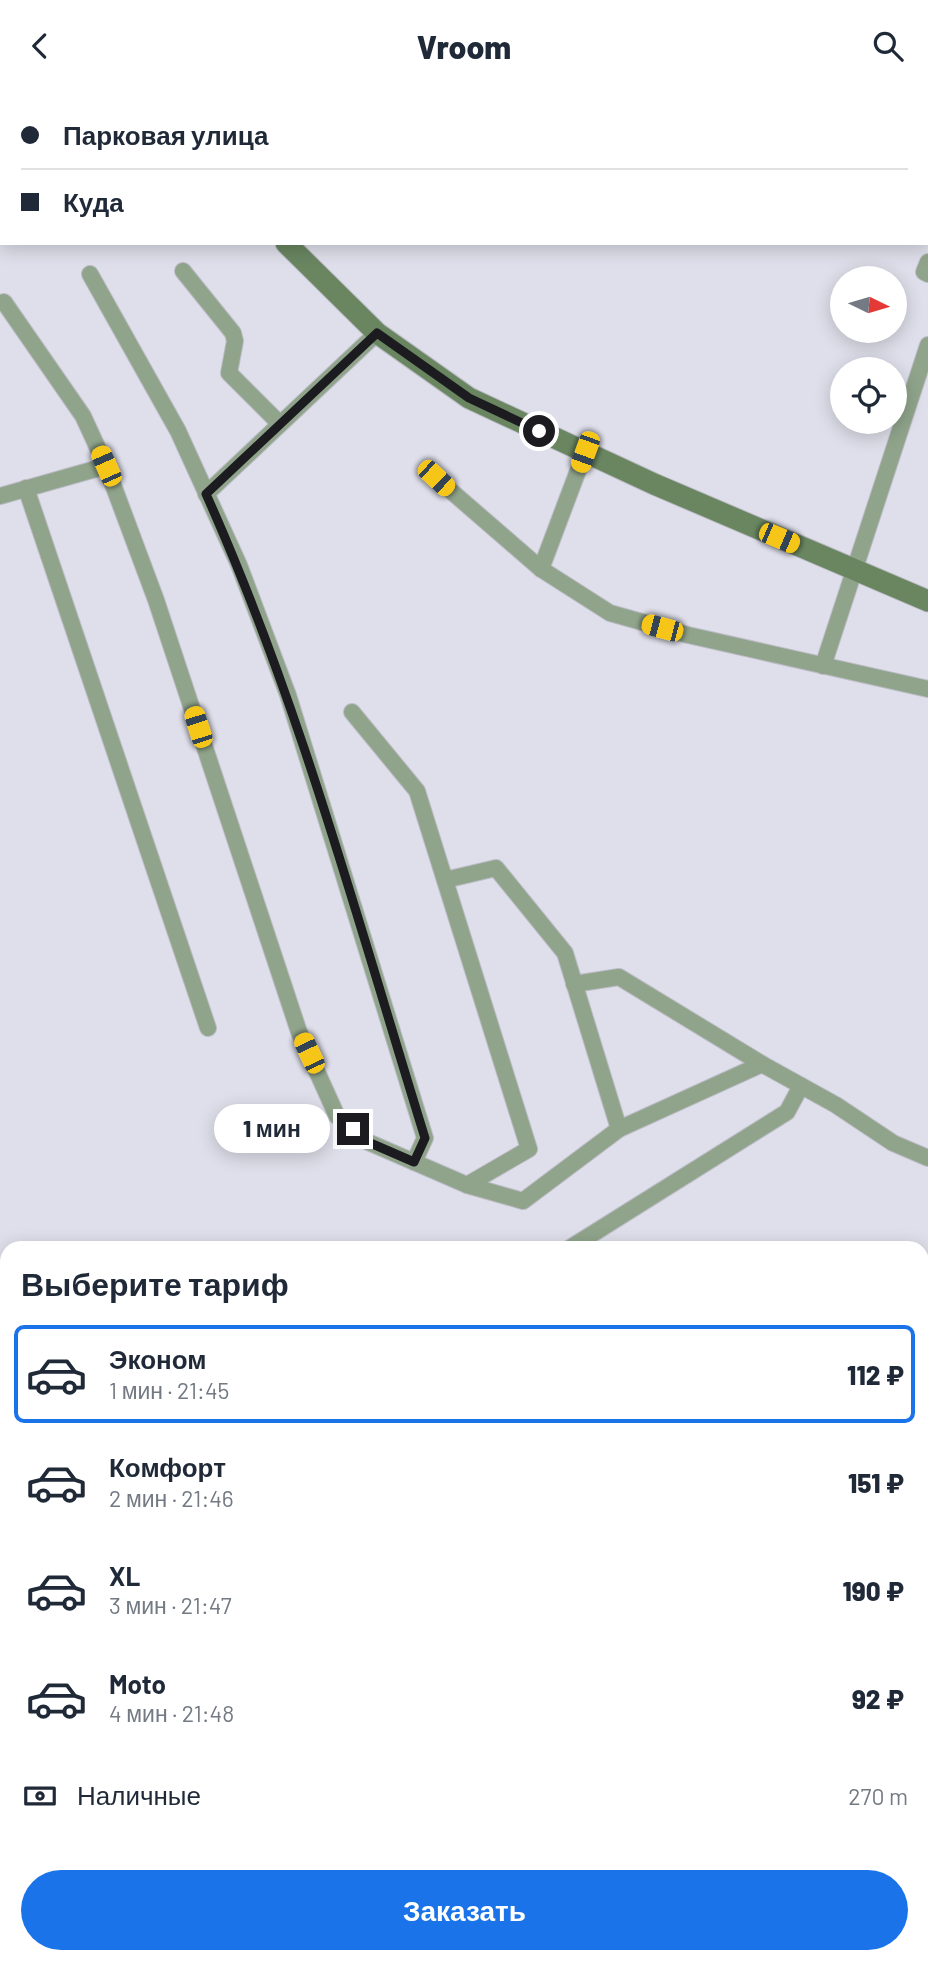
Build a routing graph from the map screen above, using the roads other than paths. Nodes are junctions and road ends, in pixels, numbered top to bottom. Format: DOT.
graph roads {
  1 [pos="288,245"];
  2 [pos="928,262"];
  3 [pos="183,271"];
  4 [pos="90,274"];
  5 [pos="928,274"];
  6 [pos="4,302"];
  7 [pos="377,333"];
  8 [pos="928,345"];
  9 [pos="279,424"];
  10 [pos="585,452"];
  11 [pos="106,466"];
  12 [pos="436,478"];
  13 [pos="26,488"];
  14 [pos="206,494"];
  15 [pos="0,496"];
  16 [pos="541,569"];
  17 [pos="854,570"];
  18 [pos="928,601"];
  19 [pos="823,666"];
  20 [pos="928,689"];
  21 [pos="352,712"];
  22 [pos="444,880"];
  23 [pos="574,984"];
  24 [pos="208,1028"];
  25 [pos="762,1064"];
  26 [pos="801,1086"];
  27 [pos="619,1129"];
  28 [pos="928,1158"];
  29 [pos="414,1162"];
  30 [pos="467,1185"];
  31 [pos="581,1241"];
  1 -- 7 [label="street"];
  2 -- 5 [label="lane"];
  3 -- 9 [label="lane"];
  4 -- 14 [label="lane"];
  6 -- 11 [label="lane"];
  7 -- 9 [label="lane"];
  7 -- 10 [label="street"];
  8 -- 17 [label="lane"];
  9 -- 14 [label="lane"];
  10 -- 16 [label="lane"];
  10 -- 17 [label="street"];
  11 -- 13 [label="lane"];
  11 -- 29 [label="lane"];
  12 -- 16 [label="lane"];
  13 -- 15 [label="lane"];
  13 -- 24 [label="lane"];
  14 -- 29 [label="lane"];
  16 -- 19 [label="lane"];
  17 -- 18 [label="street"];
  17 -- 19 [label="lane"];
  19 -- 20 [label="lane"];
  21 -- 22 [label="lane"];
  22 -- 23 [label="lane"];
  22 -- 30 [label="lane"];
  23 -- 25 [label="lane"];
  23 -- 27 [label="lane"];
  25 -- 26 [label="lane"];
  25 -- 27 [label="lane"];
  26 -- 28 [label="lane"];
  26 -- 31 [label="lane"];
  27 -- 30 [label="lane"];
  29 -- 30 [label="lane"];
}
